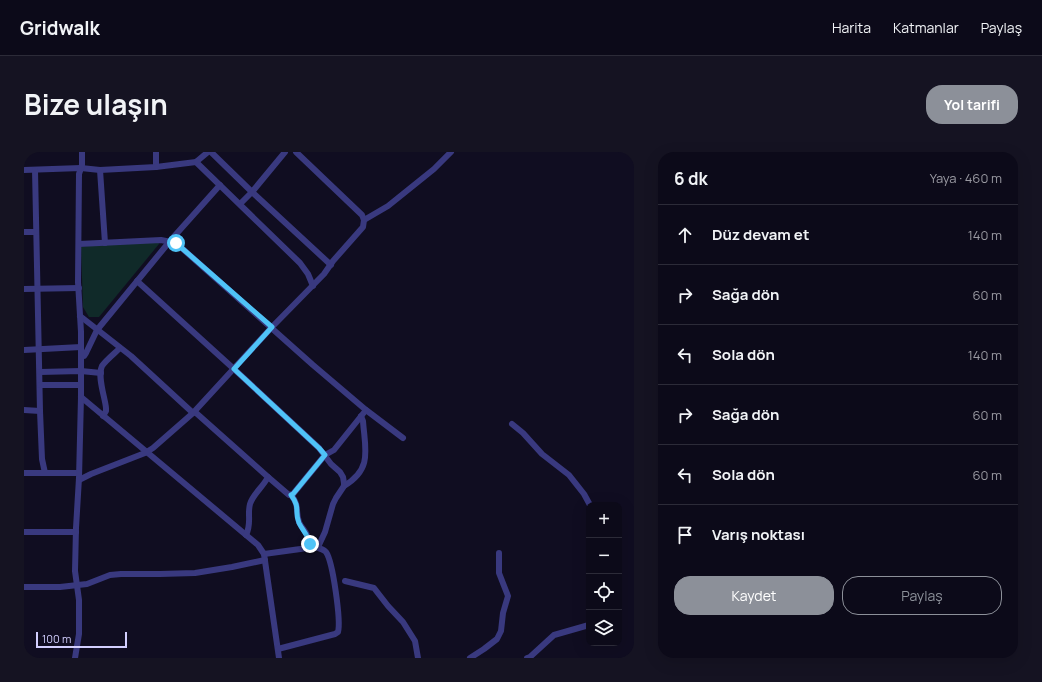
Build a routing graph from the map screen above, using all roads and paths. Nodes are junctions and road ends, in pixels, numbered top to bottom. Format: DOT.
graph roads {
  1 [pos="82,152"];
  2 [pos="156,152"];
  3 [pos="208,152"];
  4 [pos="211,152"];
  5 [pos="285,152"];
  6 [pos="296,152"];
  7 [pos="451,152"];
  8 [pos="196,162"];
  9 [pos="156,167"];
  10 [pos="81,168"];
  11 [pos="24,170"];
  12 [pos="35,170"];
  13 [pos="100,170"];
  14 [pos="220,186"];
  15 [pos="252,192"];
  16 [pos="240,204"];
  17 [pos="364,220"];
  18 [pos="24,232"];
  19 [pos="36,232"];
  20 [pos="170,241"];
  21 [pos="105,243"];
  22 [pos="79,244"];
  23 [pos="331,264"];
  24 [pos="137,281"];
  25 [pos="313,286"];
  26 [pos="79,288"];
  27 [pos="24,289"];
  28 [pos="38,289"];
  29 [pos="80,316"];
  30 [pos="272,327"];
  31 [pos="97,330"];
  32 [pos="81,347"];
  33 [pos="120,348"];
  34 [pos="40,349"];
  35 [pos="24,350"];
  36 [pos="81,357"];
  37 [pos="234,369"];
  38 [pos="40,372"];
  39 [pos="81,372"];
  40 [pos="100,373"];
  41 [pos="40,385"];
  42 [pos="81,385"];
  43 [pos="81,397"];
  44 [pos="24,410"];
  45 [pos="366,410"];
  46 [pos="40,411"];
  47 [pos="194,413"];
  48 [pos="103,416"];
  49 [pos="361,416"];
  50 [pos="512,424"];
  51 [pos="403,438"];
  52 [pos="147,452"];
  53 [pos="325,455"];
  54 [pos="24,472"];
  55 [pos="45,473"];
  56 [pos="79,477"];
  57 [pos="268,477"];
  58 [pos="344,486"];
  59 [pos="291,495"];
  60 [pos="588,502"];
  61 [pos="24,532"];
  62 [pos="76,532"];
  63 [pos="246,534"];
  64 [pos="310,547"];
  65 [pos="318,547"];
  66 [pos="499,553"];
  67 [pos="265,557"];
  68 [pos="345,581"];
  69 [pos="77,585"];
  70 [pos="24,587"];
  71 [pos="586,626"];
  72 [pos="278,649"];
  73 [pos="75,658"];
  74 [pos="279,658"];
  75 [pos="418,658"];
  76 [pos="470,658"];
  77 [pos="527,658"];
  1 -- 10 [label="street"];
  2 -- 9 [label="street"];
  3 -- 8 [label="street"];
  4 -- 15 [label="street"];
  5 -- 15 [label="street"];
  6 -- 17 [label="street"];
  7 -- 17 [label="street"];
  8 -- 9 [label="street"];
  8 -- 14 [label="street"];
  9 -- 13 [label="street"];
  10 -- 12 [label="street"];
  10 -- 13 [label="street"];
  10 -- 22 [label="street"];
  11 -- 12 [label="street"];
  12 -- 19 [label="street"];
  13 -- 21 [label="street"];
  14 -- 16 [label="street"];
  14 -- 20 [label="street"];
  15 -- 16 [label="street"];
  15 -- 23 [label="street"];
  16 -- 25 [label="street"];
  17 -- 23 [label="street"];
  18 -- 19 [label="street"];
  19 -- 28 [label="street"];
  20 -- 21 [label="street"];
  20 -- 24 [label="street"];
  20 -- 30 [label="street"];
  21 -- 22 [label="street"];
  22 -- 26 [label="street"];
  23 -- 25 [label="street"];
  24 -- 31 [label="street"];
  24 -- 37 [label="street"];
  25 -- 30 [label="street"];
  26 -- 28 [label="street"];
  26 -- 29 [label="street"];
  27 -- 28 [label="street"];
  28 -- 34 [label="street"];
  29 -- 31 [label="street"];
  29 -- 32 [label="street"];
  30 -- 37 [label="street"];
  30 -- 45 [label="street"];
  31 -- 33 [label="street"];
  31 -- 36 [label="street"];
  32 -- 34 [label="street"];
  32 -- 36 [label="street"];
  33 -- 40 [label="street"];
  33 -- 47 [label="street"];
  34 -- 35 [label="street"];
  34 -- 38 [label="street"];
  36 -- 39 [label="street"];
  37 -- 47 [label="street"];
  37 -- 53 [label="street"];
  38 -- 39 [label="street"];
  38 -- 41 [label="street"];
  39 -- 40 [label="street"];
  39 -- 42 [label="street"];
  40 -- 48 [label="street"];
  41 -- 42 [label="street"];
  41 -- 46 [label="street"];
  42 -- 43 [label="street"];
  43 -- 48 [label="street"];
  43 -- 56 [label="street"];
  44 -- 46 [label="street"];
  45 -- 49 [label="street"];
  45 -- 51 [label="street"];
  46 -- 55 [label="street"];
  47 -- 52 [label="street"];
  47 -- 57 [label="street"];
  48 -- 52 [label="street"];
  49 -- 53 [label="street"];
  49 -- 58 [label="street"];
  50 -- 60 [label="street"];
  52 -- 56 [label="street"];
  52 -- 63 [label="street"];
  53 -- 58 [label="street"];
  53 -- 59 [label="street"];
  54 -- 55 [label="street"];
  55 -- 56 [label="street"];
  56 -- 62 [label="street"];
  57 -- 59 [label="street"];
  57 -- 63 [label="street"];
  58 -- 65 [label="street"];
  59 -- 64 [label="street"];
  61 -- 62 [label="street"];
  62 -- 69 [label="street"];
  63 -- 67 [label="street"];
  64 -- 65 [label="street"];
  64 -- 67 [label="street"];
  65 -- 72 [label="street"];
  66 -- 76 [label="street"];
  67 -- 69 [label="street"];
  67 -- 72 [label="street"];
  68 -- 75 [label="street"];
  69 -- 70 [label="street"];
  69 -- 73 [label="street"];
  71 -- 77 [label="street"];
  72 -- 74 [label="street"];
}
